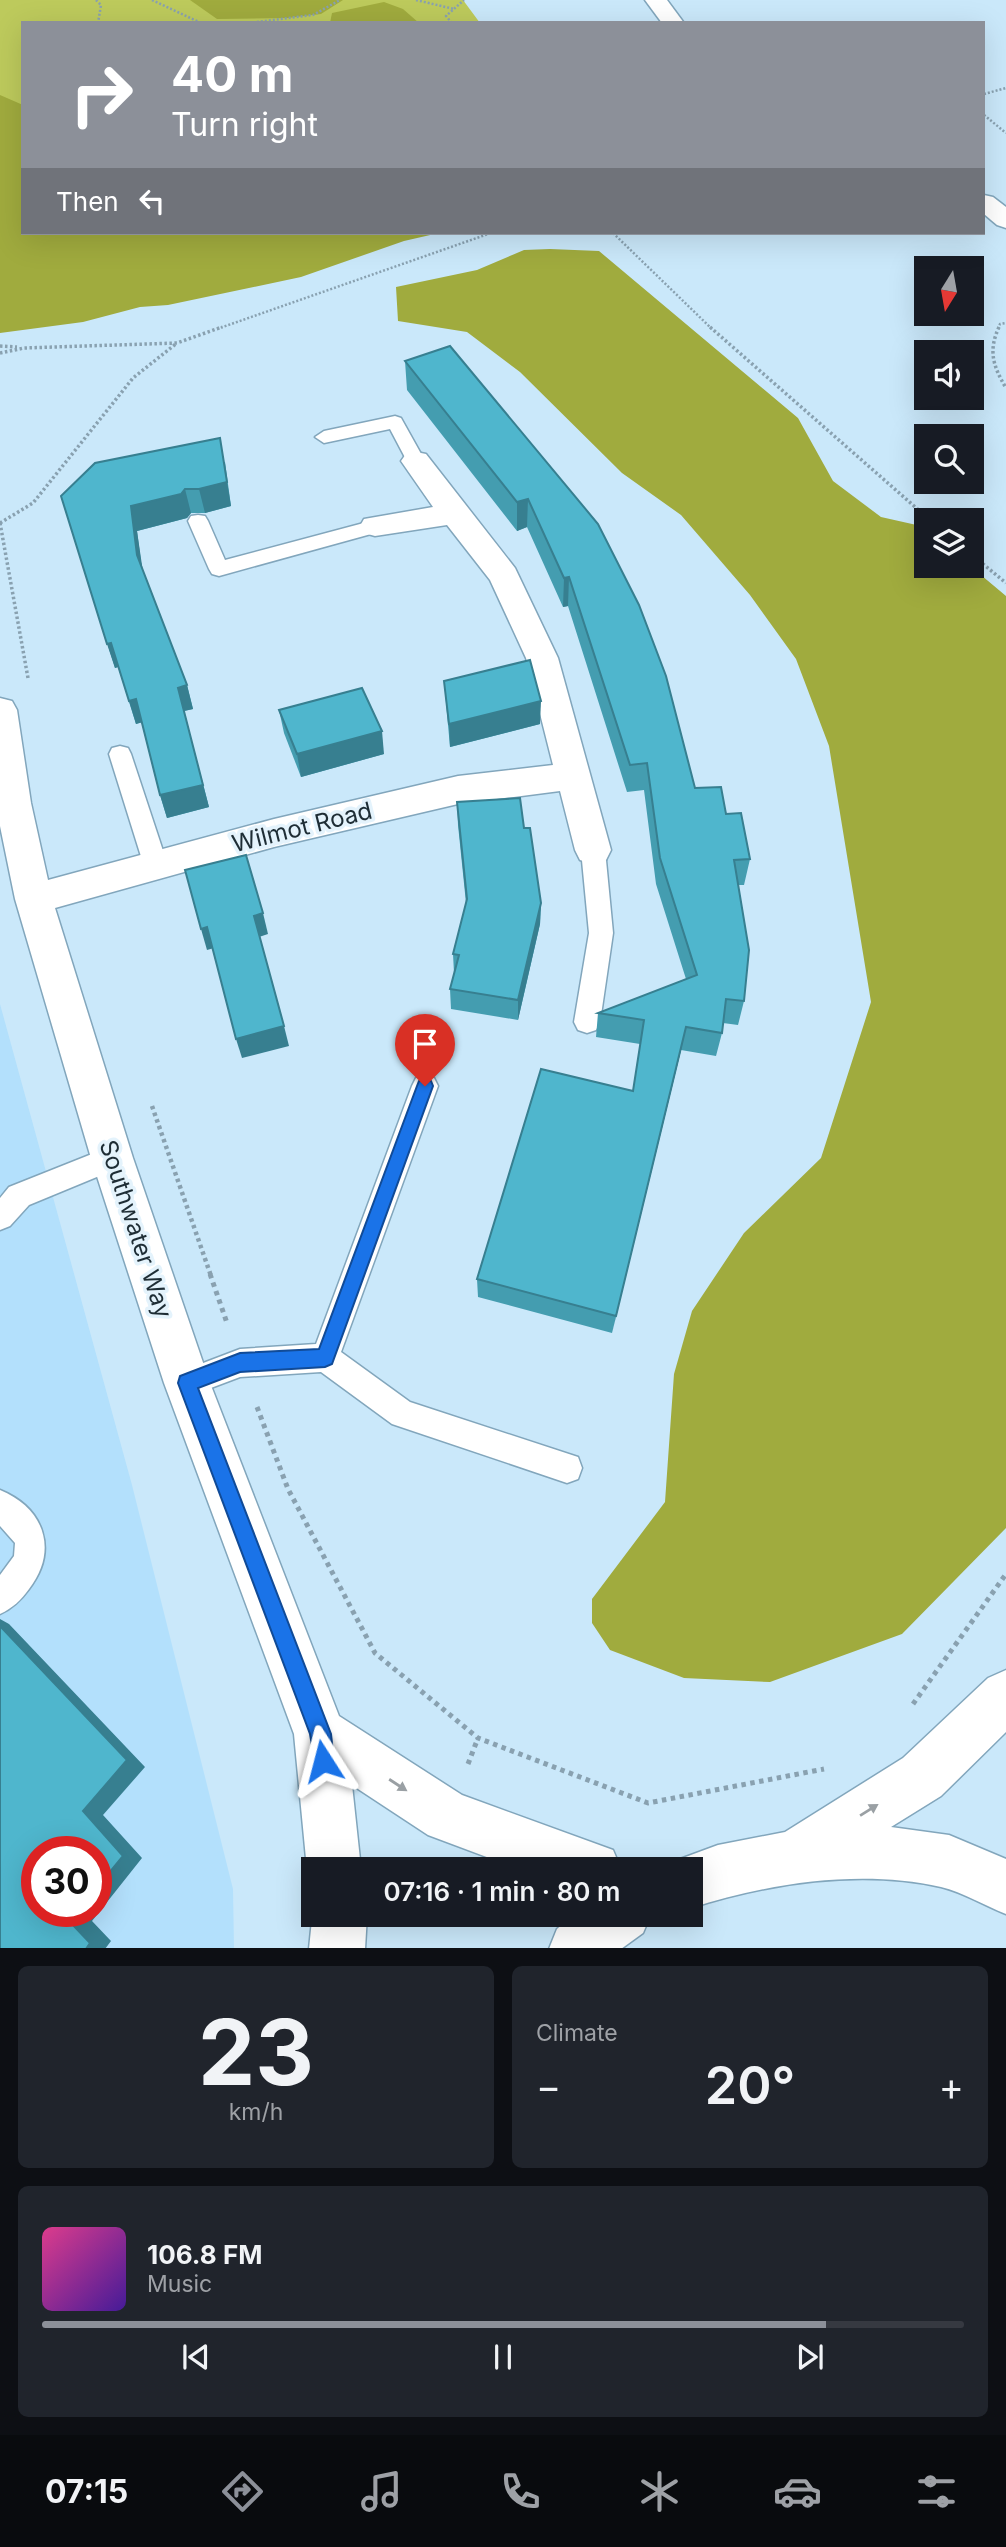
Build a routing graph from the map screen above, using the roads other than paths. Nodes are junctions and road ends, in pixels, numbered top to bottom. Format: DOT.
graph roads {
  1 [pos="656,0"];
  2 [pos="672,21"];
  3 [pos="985,203"];
  4 [pos="1006,220"];
  5 [pos="324,438"];
  6 [pos="416,461"];
  7 [pos="454,514"];
  8 [pos="198,521"];
  9 [pos="375,526"];
  10 [pos="15,697"];
  11 [pos="120,754"];
  12 [pos="574,776"];
  13 [pos="593,850"];
  14 [pos="156,866"];
  15 [pos="34,898"];
  16 [pos="587,1022"];
  17 [pos="425,1086"];
  18 [pos="112,1158"];
  19 [pos="0,1217"];
  20 [pos="325,1358"];
  21 [pos="187,1383"];
  22 [pos="567,1468"];
  23 [pos="0,1505"];
  24 [pos="0,1598"];
  25 [pos="1006,1696"];
  26 [pos="320,1734"];
  27 [pos="333,1857"];
  28 [pos="560,1857"];
  29 [pos="791,1859"];
  30 [pos="703,1877"];
  31 [pos="1006,1887"];
  32 [pos="338,1927"];
  33 [pos="604,1927"];
  34 [pos="337,1948"];
  35 [pos="577,1948"];
  1 -- 2 [label="street"];
  3 -- 4 [label="street"];
  5 -- 6 [label="lane"];
  6 -- 7 [label="street"];
  7 -- 9 [label="street"];
  7 -- 12 [label="street"];
  8 -- 9 [label="lane"];
  10 -- 15 [label="street, Southwater Way"];
  11 -- 14 [label="lane"];
  12 -- 13 [label="street"];
  12 -- 14 [label="street, Wilmot Road"];
  13 -- 16 [label="lane"];
  14 -- 15 [label="street, Wilmot Road"];
  15 -- 18 [label="street, Southwater Way"];
  17 -- 20 [label="lane"];
  18 -- 19 [label="lane"];
  18 -- 21 [label="street, Southwater Way"];
  20 -- 21 [label="lane"];
  20 -- 22 [label="lane"];
  21 -- 26 [label="street, Southwater Way"];
  23 -- 24 [label="lane"];
  29 -- 25 [label="street, one-way"];
  26 -- 27 [label="street, Southwater Way"];
  26 -- 28 [label="street, one-way"];
  29 -- 30 [label="street"];
  29 -- 31 [label="street"];
  32 -- 34 [label="street"];
  33 -- 35 [label="street"];
}
